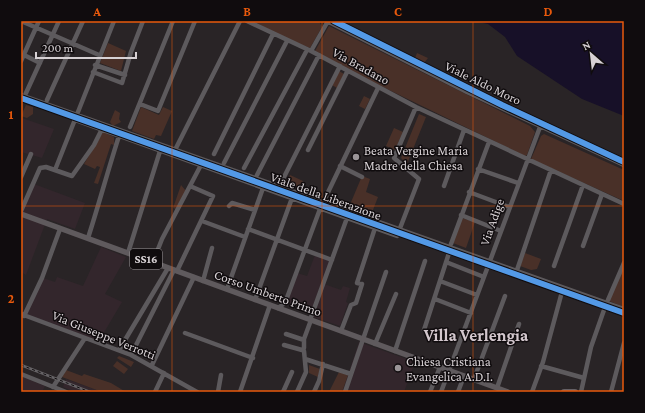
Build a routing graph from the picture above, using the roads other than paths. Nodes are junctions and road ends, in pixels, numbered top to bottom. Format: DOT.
graph roads {
  1 [pos="21,21"];
  2 [pos="39,21"];
  3 [pos="59,21"];
  4 [pos="83,21"];
  5 [pos="114,21"];
  6 [pos="143,21"];
  7 [pos="174,21"];
  8 [pos="195,21"];
  9 [pos="240,21"];
  10 [pos="247,21"];
  11 [pos="327,21"];
  12 [pos="36,27"];
  13 [pos="273,34"];
  14 [pos="53,35"];
  15 [pos="287,41"];
  16 [pos="74,44"];
  17 [pos="309,51"];
  18 [pos="24,55"];
  19 [pos="99,55"];
  20 [pos="319,56"];
  21 [pos="21,61"];
  22 [pos="40,63"];
  23 [pos="95,65"];
  24 [pos="340,66"];
  25 [pos="93,72"];
  26 [pos="347,72"];
  27 [pos="125,75"];
  28 [pos="378,88"];
  29 [pos="24,94"];
  30 [pos="47,100"];
  31 [pos="140,104"];
  32 [pos="416,107"];
  33 [pos="77,114"];
  34 [pos="75,120"];
  35 [pos="130,127"];
  36 [pos="540,127"];
  37 [pos="102,129"];
  38 [pos="464,130"];
  39 [pos="118,136"];
  40 [pos="489,142"];
  41 [pos="174,149"];
  42 [pos="308,150"];
  43 [pos="160,151"];
  44 [pos="31,154"];
  45 [pos="214,154"];
  46 [pos="172,155"];
  47 [pos="528,159"];
  48 [pos="224,163"];
  49 [pos="201,165"];
  50 [pos="624,165"];
  51 [pos="340,166"];
  52 [pos="244,168"];
  53 [pos="478,168"];
  54 [pos="55,170"];
  55 [pos="552,170"];
  56 [pos="256,175"];
  57 [pos="21,177"];
  58 [pos="362,177"];
  59 [pos="281,183"];
  60 [pos="518,183"];
  61 [pos="583,185"];
  62 [pos="190,186"];
  63 [pos="444,186"];
  64 [pos="263,188"];
  65 [pos="470,192"];
  66 [pos="602,194"];
  67 [pos="292,198"];
  68 [pos="323,203"];
  69 [pos="624,204"];
  70 [pos="230,206"];
  71 [pos="509,207"];
  72 [pos="320,209"];
  73 [pos="255,210"];
  74 [pos="21,213"];
  75 [pos="461,215"];
  76 [pos="347,218"];
  77 [pos="202,221"];
  78 [pos="60,228"];
  79 [pos="375,228"];
  80 [pos="248,229"];
  81 [pos="400,229"];
  82 [pos="501,231"];
  83 [pos="245,237"];
  84 [pos="88,238"];
  85 [pos="277,240"];
  86 [pos="451,244"];
  87 [pos="583,246"];
  88 [pos="212,248"];
  89 [pos="305,250"];
  90 [pos="128,253"];
  91 [pos="449,253"];
  92 [pos="332,260"];
  93 [pos="425,261"];
  94 [pos="153,262"];
  95 [pos="446,262"];
  96 [pos="489,262"];
  97 [pos="624,263"];
  98 [pos="554,266"];
  99 [pos="173,270"];
  100 [pos="517,270"];
  101 [pos="386,272"];
  102 [pos="484,276"];
  103 [pos="194,278"];
  104 [pos="203,281"];
  105 [pos="440,281"];
  106 [pos="563,288"];
  107 [pos="227,289"];
  108 [pos="396,294"];
  109 [pos="477,295"];
  110 [pos="505,296"];
  111 [pos="435,299"];
  112 [pos="255,300"];
  113 [pos="608,300"];
  114 [pos="285,303"];
  115 [pos="270,305"];
  116 [pos="278,308"];
  117 [pos="624,309"];
  118 [pos="604,310"];
  119 [pos="287,311"];
  120 [pos="470,313"];
  121 [pos="22,315"];
  122 [pos="310,320"];
  123 [pos="519,324"];
  124 [pos="424,330"];
  125 [pos="341,331"];
  126 [pos="186,333"];
  127 [pos="286,334"];
  128 [pos="85,338"];
  129 [pos="304,340"];
  130 [pos="364,340"];
  131 [pos="624,343"];
  132 [pos="375,344"];
  133 [pos="284,345"];
  134 [pos="119,350"];
  135 [pos="303,350"];
  136 [pos="623,350"];
  137 [pos="395,351"];
  138 [pos="131,355"];
  139 [pos="253,358"];
  140 [pos="305,358"];
  141 [pos="322,364"];
  142 [pos="152,365"];
  143 [pos="541,366"];
  144 [pos="440,368"];
  145 [pos="449,371"];
  146 [pos="292,372"];
  147 [pos="164,373"];
  148 [pos="21,374"];
  149 [pos="351,374"];
  150 [pos="221,375"];
  151 [pos="464,376"];
  152 [pos="584,378"];
  153 [pos="474,379"];
  154 [pos="53,387"];
  155 [pos="497,388"];
  156 [pos="66,392"];
  157 [pos="155,392"];
  158 [pos="197,392"];
  159 [pos="218,392"];
  160 [pos="240,392"];
  161 [pos="283,392"];
  162 [pos="297,392"];
  163 [pos="314,392"];
  164 [pos="345,392"];
  165 [pos="430,392"];
  166 [pos="440,392"];
  167 [pos="458,392"];
  168 [pos="508,392"];
  169 [pos="532,392"];
  170 [pos="564,392"];
  171 [pos="575,392"];
  172 [pos="581,392"];
  173 [pos="611,392"];
  1 -- 12 [label="street"];
  2 -- 12 [label="street"];
  3 -- 14 [label="street"];
  4 -- 16 [label="street"];
  5 -- 19 [label="street"];
  6 -- 27 [label="street"];
  7 -- 31 [label="street"];
  8 -- 31 [label="street"];
  9 -- 41 [label="street"];
  10 -- 13 [label="street, Via Bradano"];
  11 -- 17 [label="street"];
  11 -- 36 [label="street, Viale Aldo Moro"];
  12 -- 14 [label="street"];
  12 -- 18 [label="street"];
  13 -- 15 [label="street, Via Bradano"];
  13 -- 45 [label="street"];
  14 -- 16 [label="street"];
  14 -- 22 [label="street"];
  15 -- 17 [label="street, Via Bradano"];
  15 -- 48 [label="street"];
  16 -- 19 [label="street"];
  16 -- 30 [label="street"];
  17 -- 20 [label="street, Via Bradano"];
  17 -- 52 [label="street"];
  18 -- 21 [label="street"];
  18 -- 22 [label="street"];
  19 -- 23 [label="street"];
  20 -- 24 [label="street, Via Bradano"];
  20 -- 56 [label="street"];
  22 -- 29 [label="street"];
  23 -- 25 [label="street"];
  23 -- 27 [label="street"];
  24 -- 26 [label="street, Via Bradano"];
  24 -- 59 [label="street"];
  25 -- 27 [label="street"];
  25 -- 33 [label="street"];
  26 -- 28 [label="street, Via Bradano"];
  26 -- 42 [label="street"];
  28 -- 32 [label="street, Via Bradano"];
  28 -- 51 [label="street"];
  29 -- 33 [label="street, Viale della Liberazione"];
  31 -- 35 [label="street"];
  32 -- 38 [label="street, Via Bradano"];
  32 -- 81 [label="street"];
  33 -- 34 [label="street"];
  33 -- 41 [label="street, Viale della Liberazione"];
  34 -- 37 [label="street"];
  34 -- 54 [label="street"];
  36 -- 47 [label="street, Via Adige"];
  36 -- 50 [label="street, Viale Aldo Moro"];
  37 -- 39 [label="street"];
  37 -- 54 [label="street"];
  38 -- 40 [label="street, Via Bradano"];
  38 -- 63 [label="street"];
  39 -- 43 [label="street"];
  39 -- 84 [label="street"];
  40 -- 47 [label="street, Via Bradano"];
  40 -- 53 [label="street"];
  41 -- 46 [label="street"];
  41 -- 68 [label="street, Viale della Liberazione"];
  43 -- 46 [label="street"];
  43 -- 90 [label="street"];
  44 -- 57 [label="street"];
  46 -- 49 [label="street"];
  47 -- 55 [label="street, Via Bradano"];
  47 -- 60 [label="street, Via Adige"];
  49 -- 62 [label="street"];
  49 -- 64 [label="street"];
  51 -- 58 [label="street"];
  51 -- 68 [label="street"];
  53 -- 60 [label="street"];
  53 -- 65 [label="street"];
  54 -- 74 [label="street"];
  55 -- 61 [label="street, Via Bradano"];
  55 -- 100 [label="street"];
  60 -- 71 [label="street, Via Adige"];
  61 -- 66 [label="street, Via Bradano"];
  61 -- 98 [label="street"];
  62 -- 94 [label="street"];
  62 -- 99 [label="street"];
  64 -- 67 [label="street"];
  64 -- 73 [label="street"];
  65 -- 71 [label="street"];
  65 -- 75 [label="street"];
  66 -- 69 [label="street, Via Bradano"];
  66 -- 87 [label="street"];
  67 -- 72 [label="street"];
  67 -- 85 [label="street"];
  68 -- 72 [label="street"];
  68 -- 81 [label="street, Viale della Liberazione"];
  70 -- 73 [label="street"];
  71 -- 82 [label="street, Via Adige"];
  72 -- 76 [label="street"];
  72 -- 89 [label="street"];
  73 -- 80 [label="street"];
  74 -- 78 [label="main road, Corso Umberto Primo / SS16"];
  75 -- 82 [label="street"];
  75 -- 86 [label="street"];
  76 -- 79 [label="street"];
  76 -- 92 [label="street"];
  77 -- 83 [label="street"];
  78 -- 84 [label="main road, Corso Umberto Primo / SS16"];
  78 -- 121 [label="street"];
  79 -- 81 [label="street"];
  79 -- 125 [label="street"];
  80 -- 83 [label="street"];
  80 -- 85 [label="street"];
  81 -- 96 [label="street, Viale della Liberazione"];
  82 -- 96 [label="street, Via Adige"];
  83 -- 107 [label="street"];
  84 -- 90 [label="main road, Corso Umberto Primo / SS16"];
  85 -- 89 [label="street"];
  85 -- 112 [label="street"];
  88 -- 104 [label="street"];
  89 -- 92 [label="street"];
  89 -- 114 [label="street"];
  90 -- 94 [label="main road, Corso Umberto Primo / SS16"];
  91 -- 95 [label="street"];
  92 -- 122 [label="street"];
  93 -- 137 [label="street"];
  94 -- 99 [label="main road, Corso Umberto Primo / SS16"];
  95 -- 102 [label="street"];
  95 -- 105 [label="street"];
  96 -- 102 [label="street, Via Adige"];
  96 -- 106 [label="street, Viale della Liberazione"];
  97 -- 113 [label="street"];
  99 -- 103 [label="main road, Corso Umberto Primo / SS16"];
  99 -- 134 [label="street"];
  99 -- 138 [label="street"];
  101 -- 130 [label="street"];
  102 -- 109 [label="street, Via Adige"];
  103 -- 104 [label="main road, Corso Umberto Primo / SS16"];
  103 -- 142 [label="street"];
  104 -- 107 [label="main road, Corso Umberto Primo / SS16"];
  105 -- 109 [label="street"];
  105 -- 111 [label="street"];
  106 -- 117 [label="street, Viale della Liberazione"];
  106 -- 143 [label="street"];
  107 -- 112 [label="main road, Corso Umberto Primo / SS16"];
  108 -- 132 [label="street"];
  109 -- 120 [label="street, Via Adige"];
  110 -- 153 [label="street"];
  111 -- 120 [label="street"];
  111 -- 124 [label="street"];
  112 -- 115 [label="main road, Corso Umberto Primo / SS16"];
  114 -- 116 [label="street"];
  114 -- 119 [label="street"];
  115 -- 116 [label="main road, Corso Umberto Primo / SS16"];
  115 -- 139 [label="street"];
  116 -- 119 [label="main road, Corso Umberto Primo / SS16"];
  118 -- 152 [label="street"];
  119 -- 122 [label="main road, Corso Umberto Primo / SS16"];
  120 -- 145 [label="street, Via Adige"];
  121 -- 128 [label="street, Via Giuseppe Verrotti"];
  122 -- 125 [label="main road, Corso Umberto Primo / SS16"];
  122 -- 129 [label="street"];
  123 -- 155 [label="street"];
  125 -- 130 [label="main road, Corso Umberto Primo / SS16"];
  126 -- 139 [label="street"];
  127 -- 129 [label="street"];
  128 -- 134 [label="street, Via Giuseppe Verrotti"];
  128 -- 154 [label="street"];
  129 -- 135 [label="street"];
  130 -- 132 [label="main road, Corso Umberto Primo / SS16"];
  130 -- 149 [label="street"];
  131 -- 136 [label="street"];
  132 -- 137 [label="main road, Corso Umberto Primo / SS16"];
  133 -- 135 [label="street"];
  134 -- 138 [label="street, Via Giuseppe Verrotti"];
  135 -- 140 [label="street"];
  136 -- 173 [label="street"];
  137 -- 144 [label="main road, Corso Umberto Primo / SS16"];
  138 -- 142 [label="street, Via Giuseppe Verrotti"];
  139 -- 160 [label="street"];
  140 -- 141 [label="street"];
  140 -- 162 [label="street"];
  141 -- 149 [label="street"];
  141 -- 163 [label="street"];
  142 -- 147 [label="street, Via Giuseppe Verrotti"];
  143 -- 152 [label="street"];
  143 -- 169 [label="street"];
  144 -- 145 [label="main road, Corso Umberto Primo / SS16"];
  144 -- 165 [label="street"];
  145 -- 151 [label="main road, Corso Umberto Primo / SS16"];
  145 -- 166 [label="street, Via Adige"];
  146 -- 161 [label="street"];
  147 -- 157 [label="street"];
  147 -- 158 [label="street, Via Giuseppe Verrotti"];
  148 -- 154 [label="street"];
  149 -- 164 [label="street"];
  150 -- 159 [label="street"];
  151 -- 153 [label="main road, Corso Umberto Primo / SS16"];
  151 -- 167 [label="street"];
  152 -- 172 [label="street"];
  153 -- 155 [label="main road, Corso Umberto Primo / SS16"];
  154 -- 156 [label="street"];
  155 -- 168 [label="main road, Corso Umberto Primo / SS16"];
  170 -- 171 [label="highway"];
}
